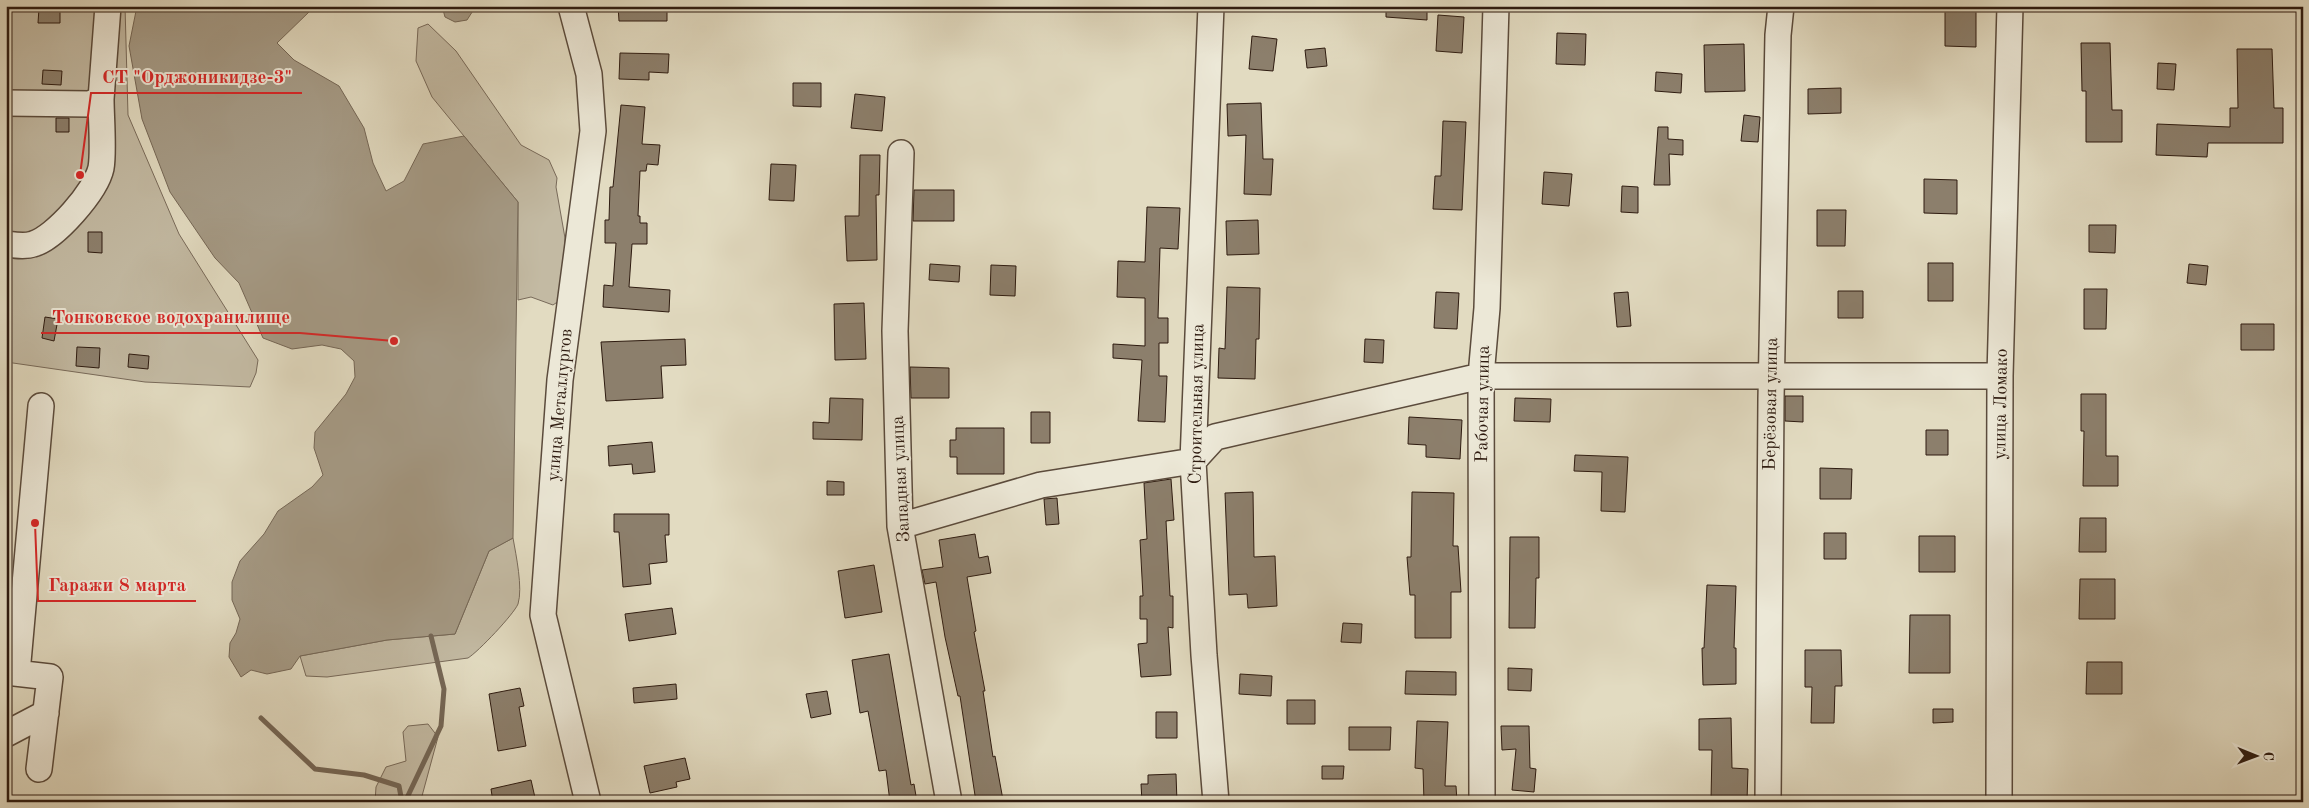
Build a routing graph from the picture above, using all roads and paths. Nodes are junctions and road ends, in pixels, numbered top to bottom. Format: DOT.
graph roads {
  1 [pos="108,6"];
  2 [pos="572,6"];
  3 [pos="1211,6"];
  4 [pos="1496,6"];
  5 [pos="1781,6"];
  6 [pos="2010,6"];
  7 [pos="101,99"];
  8 [pos="6,103"];
  9 [pos="901,153"];
  10 [pos="6,244"];
  11 [pos="1771,375"];
  12 [pos="1482,376"];
  13 [pos="2000,376"];
  14 [pos="41,406"];
  15 [pos="1193,461"];
  16 [pos="900,526"];
  17 [pos="12,673"];
  18 [pos="46,713"];
  19 [pos="6,734"];
  20 [pos="39,769"];
  21 [pos="588,802"];
  22 [pos="949,802"];
  23 [pos="1216,802"];
  24 [pos="1482,802"];
  25 [pos="1768,802"];
  26 [pos="1999,802"];
  1 -- 7 [label="street"];
  2 -- 21 [label="street, улица Металлургов"];
  3 -- 15 [label="street, Строительная улица"];
  4 -- 12 [label="street, Рабочая улица"];
  5 -- 11 [label="street, Берёзовая улица"];
  6 -- 13 [label="street, улица Ломако"];
  7 -- 8 [label="street"];
  7 -- 10 [label="street"];
  9 -- 16 [label="street, Западная улица"];
  11 -- 12 [label="street"];
  11 -- 13 [label="street"];
  11 -- 25 [label="street, Берёзовая улица"];
  12 -- 15 [label="street"];
  12 -- 24 [label="street, Рабочая улица"];
  13 -- 26 [label="street, улица Ломако"];
  14 -- 17 [label="street"];
  15 -- 16 [label="street"];
  15 -- 23 [label="street, Строительная улица"];
  16 -- 22 [label="street, Западная улица"];
  17 -- 18 [label="street"];
  18 -- 19 [label="street"];
  18 -- 20 [label="street"];
}
